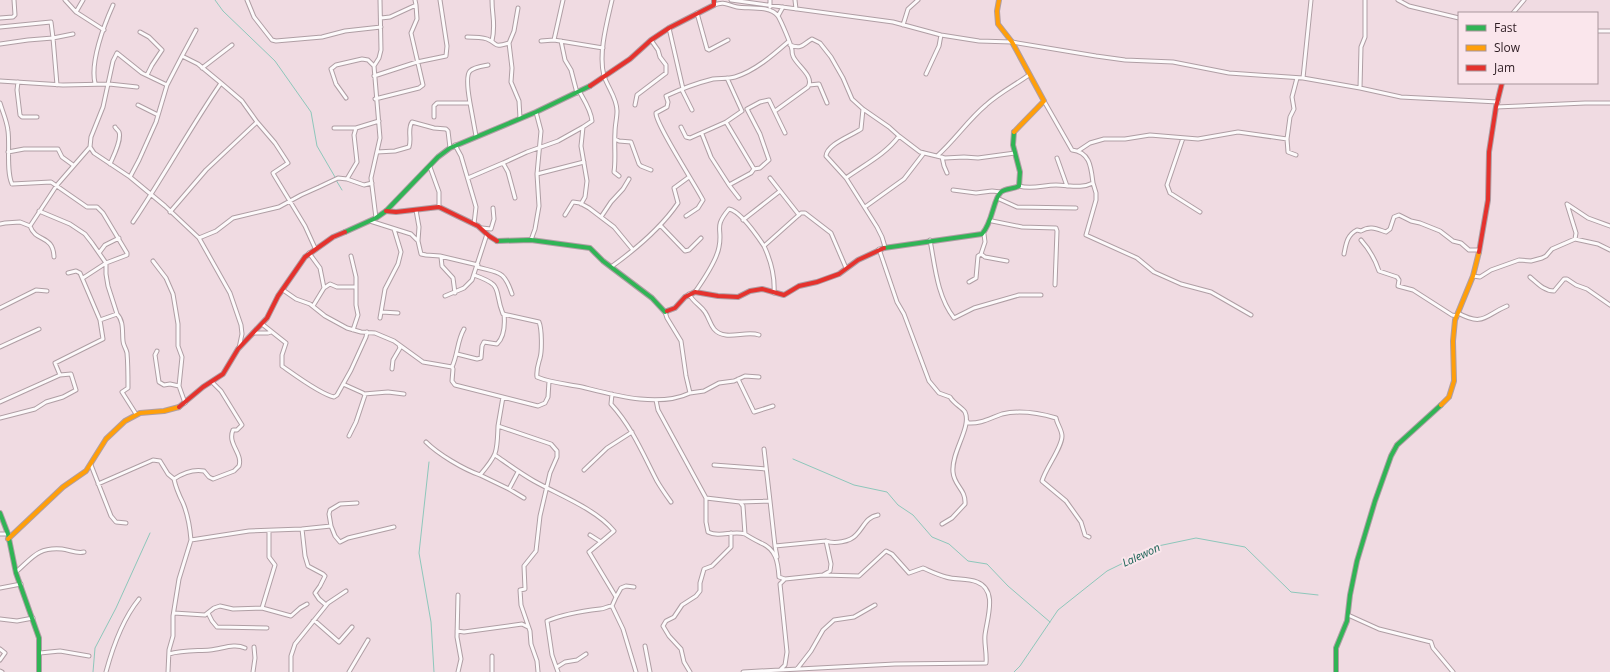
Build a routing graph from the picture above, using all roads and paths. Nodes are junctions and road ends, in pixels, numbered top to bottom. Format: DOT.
graph roads {
  1 [pos="14,0"];
  2 [pos="65,0"];
  3 [pos="83,0"];
  4 [pos="247,0"];
  5 [pos="380,0"];
  6 [pos="415,0"];
  7 [pos="440,0"];
  8 [pos="492,0"];
  9 [pos="563,0"];
  10 [pos="612,0"];
  11 [pos="714,0"];
  12 [pos="731,0"];
  13 [pos="770,0"];
  14 [pos="795,0"];
  15 [pos="918,0"];
  16 [pos="999,0"];
  17 [pos="1311,0"];
  18 [pos="1365,0"];
  19 [pos="1398,0"];
  20 [pos="1524,0"];
  21 [pos="113,5"];
  22 [pos="416,5"];
  23 [pos="714,5"];
  24 [pos="770,5"];
  25 [pos="783,7"];
  26 [pos="518,8"];
  27 [pos="796,9"];
  28 [pos="768,11"];
  29 [pos="76,12"];
  30 [pos="1514,12"];
  31 [pos="697,14"];
  32 [pos="778,16"];
  33 [pos="0,18"];
  34 [pos="381,18"];
  35 [pos="1458,18"];
  36 [pos="903,25"];
  37 [pos="0,27"];
  38 [pos="381,27"];
  39 [pos="669,28"];
  40 [pos="104,30"];
  41 [pos="196,30"];
  42 [pos="1598,31"];
  43 [pos="140,32"];
  44 [pos="1610,32"];
  45 [pos="73,34"];
  46 [pos="941,35"];
  47 [pos="467,37"];
  48 [pos="54,38"];
  49 [pos="554,40"];
  50 [pos="652,40"];
  51 [pos="728,40"];
  52 [pos="541,41"];
  53 [pos="560,41"];
  54 [pos="789,41"];
  55 [pos="492,42"];
  56 [pos="1012,42"];
  57 [pos="509,43"];
  58 [pos="0,44"];
  59 [pos="232,45"];
  60 [pos="790,45"];
  61 [pos="604,48"];
  62 [pos="182,56"];
  63 [pos="417,62"];
  64 [pos="374,66"];
  65 [pos="488,66"];
  66 [pos="202,68"];
  67 [pos="926,74"];
  68 [pos="147,75"];
  69 [pos="374,76"];
  70 [pos="1029,76"];
  71 [pos="604,77"];
  72 [pos="727,78"];
  73 [pos="1297,78"];
  74 [pos="1303,78"];
  75 [pos="0,81"];
  76 [pos="18,82"];
  77 [pos="95,83"];
  78 [pos="221,83"];
  79 [pos="109,84"];
  80 [pos="1502,84"];
  81 [pos="57,85"];
  82 [pos="167,85"];
  83 [pos="810,85"];
  84 [pos="137,87"];
  85 [pos="1360,88"];
  86 [pos="682,89"];
  87 [pos="578,92"];
  88 [pos="346,98"];
  89 [pos="376,99"];
  90 [pos="1044,101"];
  91 [pos="1498,102"];
  92 [pos="0,103"];
  93 [pos="827,103"];
  94 [pos="1610,103"];
  95 [pos="470,104"];
  96 [pos="138,105"];
  97 [pos="635,105"];
  98 [pos="1496,108"];
  99 [pos="747,109"];
  100 [pos="863,109"];
  101 [pos="692,110"];
  102 [pos="742,111"];
  103 [pos="775,111"];
  104 [pos="536,112"];
  105 [pos="158,115"];
  106 [pos="434,117"];
  107 [pos="6,118"];
  108 [pos="37,118"];
  109 [pos="520,118"];
  110 [pos="0,119"];
  111 [pos="257,122"];
  112 [pos="379,122"];
  113 [pos="726,122"];
  114 [pos="115,127"];
  115 [pos="583,127"];
  116 [pos="681,127"];
  117 [pos="334,128"];
  118 [pos="356,128"];
  119 [pos="785,133"];
  120 [pos="702,134"];
  121 [pos="476,136"];
  122 [pos="898,136"];
  123 [pos="1183,138"];
  124 [pos="615,139"];
  125 [pos="1287,139"];
  126 [pos="456,145"];
  127 [pos="90,147"];
  128 [pos="539,147"];
  129 [pos="450,148"];
  130 [pos="1078,151"];
  131 [pos="8,152"];
  132 [pos="377,152"];
  133 [pos="924,153"];
  134 [pos="1015,153"];
  135 [pos="1296,155"];
  136 [pos="937,156"];
  137 [pos="942,157"];
  138 [pos="1057,158"];
  139 [pos="584,162"];
  140 [pos="503,163"];
  141 [pos="110,164"];
  142 [pos="73,165"];
  143 [pos="430,167"];
  144 [pos="754,169"];
  145 [pos="651,170"];
  146 [pos="947,173"];
  147 [pos="537,174"];
  148 [pos="619,176"];
  149 [pos="130,177"];
  150 [pos="468,178"];
  151 [pos="689,178"];
  152 [pos="770,178"];
  153 [pos="846,178"];
  154 [pos="347,179"];
  155 [pos="629,179"];
  156 [pos="372,183"];
  157 [pos="1093,183"];
  158 [pos="57,185"];
  159 [pos="729,185"];
  160 [pos="1019,186"];
  161 [pos="1068,186"];
  162 [pos="953,190"];
  163 [pos="780,191"];
  164 [pos="1001,192"];
  165 [pos="151,195"];
  166 [pos="515,198"];
  167 [pos="739,198"];
  168 [pos="997,198"];
  169 [pos="290,201"];
  170 [pos="581,204"];
  171 [pos="439,207"];
  172 [pos="865,207"];
  173 [pos="493,208"];
  174 [pos="1076,208"];
  175 [pos="416,210"];
  176 [pos="39,211"];
  177 [pos="386,211"];
  178 [pos="170,212"];
  179 [pos="1200,212"];
  180 [pos="565,215"];
  181 [pos="686,216"];
  182 [pos="799,216"];
  183 [pos="378,217"];
  184 [pos="601,217"];
  185 [pos="743,220"];
  186 [pos="368,221"];
  187 [pos="992,221"];
  188 [pos="132,222"];
  189 [pos="0,224"];
  190 [pos="474,224"];
  191 [pos="660,225"];
  192 [pos="30,226"];
  193 [pos="1610,226"];
  194 [pos="482,228"];
  195 [pos="394,229"];
  196 [pos="487,234"];
  197 [pos="984,234"];
  198 [pos="119,238"];
  199 [pos="199,238"];
  200 [pos="701,238"];
  201 [pos="1575,239"];
  202 [pos="531,240"];
  203 [pos="930,240"];
  204 [pos="1361,240"];
  205 [pos="418,241"];
  206 [pos="764,246"];
  207 [pos="885,247"];
  208 [pos="315,248"];
  209 [pos="633,250"];
  210 [pos="879,250"];
  211 [pos="1478,250"];
  212 [pos="1610,250"];
  213 [pos="99,253"];
  214 [pos="309,253"];
  215 [pos="981,254"];
  216 [pos="1344,254"];
  217 [pos="351,256"];
  218 [pos="441,256"];
  219 [pos="54,257"];
  220 [pos="153,261"];
  221 [pos="1007,261"];
  222 [pos="106,263"];
  223 [pos="478,266"];
  224 [pos="611,267"];
  225 [pos="846,268"];
  226 [pos="68,273"];
  227 [pos="474,275"];
  228 [pos="1473,276"];
  229 [pos="1530,276"];
  230 [pos="82,278"];
  231 [pos="969,282"];
  232 [pos="1055,285"];
  233 [pos="324,288"];
  234 [pos="355,288"];
  235 [pos="283,290"];
  236 [pos="47,291"];
  237 [pos="695,292"];
  238 [pos="455,293"];
  239 [pos="774,293"];
  240 [pos="512,294"];
  241 [pos="689,294"];
  242 [pos="1040,295"];
  243 [pos="445,296"];
  244 [pos="1610,305"];
  245 [pos="313,306"];
  246 [pos="1507,306"];
  247 [pos="0,308"];
  248 [pos="382,312"];
  249 [pos="665,312"];
  250 [pos="398,313"];
  251 [pos="117,314"];
  252 [pos="504,314"];
  253 [pos="1251,315"];
  254 [pos="1458,315"];
  255 [pos="380,318"];
  256 [pos="100,320"];
  257 [pos="262,324"];
  258 [pos="464,328"];
  259 [pos="39,329"];
  260 [pos="352,330"];
  261 [pos="272,332"];
  262 [pos="367,332"];
  263 [pos="254,333"];
  264 [pos="759,335"];
  265 [pos="399,345"];
  266 [pos="0,347"];
  267 [pos="238,350"];
  268 [pos="157,351"];
  269 [pos="457,354"];
  270 [pos="452,367"];
  271 [pos="392,369"];
  272 [pos="60,375"];
  273 [pos="759,377"];
  274 [pos="738,379"];
  275 [pos="549,381"];
  276 [pos="212,382"];
  277 [pos="343,384"];
  278 [pos="179,386"];
  279 [pos="690,393"];
  280 [pos="364,394"];
  281 [pos="404,394"];
  282 [pos="612,394"];
  283 [pos="503,397"];
  284 [pos="656,400"];
  285 [pos="0,402"];
  286 [pos="185,403"];
  287 [pos="773,406"];
  288 [pos="136,414"];
  289 [pos="0,418"];
  290 [pos="967,421"];
  291 [pos="498,426"];
  292 [pos="632,432"];
  293 [pos="349,436"];
  294 [pos="426,442"];
  295 [pos="764,449"];
  296 [pos="495,456"];
  297 [pos="91,465"];
  298 [pos="714,465"];
  299 [pos="766,469"];
  300 [pos="584,470"];
  301 [pos="518,472"];
  302 [pos="480,475"];
  303 [pos="174,480"];
  304 [pos="98,484"];
  305 [pos="547,487"];
  306 [pos="509,489"];
  307 [pos="524,498"];
  308 [pos="706,498"];
  309 [pos="770,501"];
  310 [pos="671,502"];
  311 [pos="740,502"];
  312 [pos="357,503"];
  313 [pos="0,513"];
  314 [pos="878,514"];
  315 [pos="126,523"];
  316 [pos="942,524"];
  317 [pos="331,526"];
  318 [pos="394,527"];
  319 [pos="302,529"];
  320 [pos="269,531"];
  321 [pos="731,533"];
  322 [pos="0,534"];
  323 [pos="745,534"];
  324 [pos="590,535"];
  325 [pos="8,536"];
  326 [pos="1089,537"];
  327 [pos="191,540"];
  328 [pos="826,541"];
  329 [pos="601,542"];
  330 [pos="775,546"];
  331 [pos="84,552"];
  332 [pos="777,559"];
  333 [pos="16,572"];
  334 [pos="823,575"];
  335 [pos="785,579"];
  336 [pos="21,584"];
  337 [pos="634,587"];
  338 [pos="0,588"];
  339 [pos="346,592"];
  340 [pos="458,595"];
  341 [pos="616,597"];
  342 [pos="139,599"];
  343 [pos="307,604"];
  344 [pos="326,605"];
  345 [pos="874,605"];
  346 [pos="612,606"];
  347 [pos="262,608"];
  348 [pos="174,613"];
  349 [pos="208,614"];
  350 [pos="1348,615"];
  351 [pos="33,618"];
  352 [pos="0,619"];
  353 [pos="313,621"];
  354 [pos="352,626"];
  355 [pos="528,627"];
  356 [pos="267,628"];
  357 [pos="457,631"];
  358 [pos="368,640"];
  359 [pos="645,646"];
  360 [pos="254,647"];
  361 [pos="245,648"];
  362 [pos="0,649"];
  363 [pos="40,653"];
  364 [pos="169,654"];
  365 [pos="586,654"];
  366 [pos="89,656"];
  367 [pos="492,656"];
  368 [pos="0,660"];
  369 [pos="556,666"];
  370 [pos="797,669"];
  371 [pos="780,670"];
  372 [pos="39,672"];
  373 [pos="106,672"];
  374 [pos="168,672"];
  375 [pos="253,672"];
  376 [pos="292,672"];
  377 [pos="349,672"];
  378 [pos="458,672"];
  379 [pos="492,672"];
  380 [pos="538,672"];
  381 [pos="558,672"];
  382 [pos="636,672"];
  383 [pos="650,672"];
  384 [pos="690,672"];
  385 [pos="744,672"];
  386 [pos="1336,672"];
  387 [pos="1453,672"];
  1 -- 33 [label="street"];
  2 -- 29 [label="street"];
  3 -- 29 [label="street"];
  4 -- 38 [label="street"];
  5 -- 34 [label="street"];
  6 -- 22 [label="street"];
  7 -- 63 [label="street"];
  8 -- 55 [label="street"];
  9 -- 49 [label="street"];
  10 -- 61 [label="street"];
  11 -- 23 [label="street"];
  12 -- 24 [label="street"];
  13 -- 24 [label="street"];
  14 -- 27 [label="street"];
  15 -- 36 [label="street"];
  16 -- 56 [label="street"];
  17 -- 74 [label="street"];
  18 -- 85 [label="street"];
  19 -- 35 [label="street"];
  20 -- 30 [label="street"];
  21 -- 40 [label="street"];
  22 -- 34 [label="street"];
  22 -- 63 [label="street"];
  23 -- 28 [label="street"];
  23 -- 31 [label="street"];
  24 -- 25 [label="street"];
  24 -- 28 [label="street"];
  25 -- 27 [label="street"];
  25 -- 32 [label="street"];
  26 -- 57 [label="street"];
  27 -- 36 [label="street"];
  28 -- 32 [label="street"];
  29 -- 40 [label="street"];
  31 -- 39 [label="street"];
  31 -- 51 [label="street"];
  32 -- 54 [label="street"];
  34 -- 38 [label="street"];
  36 -- 46 [label="street"];
  37 -- 48 [label="street"];
  38 -- 64 [label="street"];
  39 -- 50 [label="street"];
  39 -- 86 [label="street"];
  40 -- 77 [label="street"];
  41 -- 62 [label="street"];
  42 -- 44 [label="street"];
  43 -- 68 [label="street"];
  45 -- 48 [label="street"];
  46 -- 56 [label="street"];
  46 -- 67 [label="street"];
  47 -- 55 [label="street"];
  48 -- 58 [label="street"];
  48 -- 81 [label="street"];
  49 -- 52 [label="street"];
  49 -- 53 [label="street"];
  50 -- 71 [label="street"];
  50 -- 97 [label="street"];
  53 -- 61 [label="street"];
  53 -- 87 [label="street"];
  54 -- 60 [label="street"];
  54 -- 72 [label="street"];
  55 -- 57 [label="street"];
  56 -- 70 [label="street"];
  56 -- 73 [label="street"];
  57 -- 109 [label="street"];
  59 -- 66 [label="street"];
  60 -- 83 [label="street"];
  60 -- 100 [label="street"];
  61 -- 71 [label="street"];
  62 -- 66 [label="street"];
  62 -- 82 [label="street"];
  63 -- 69 [label="street"];
  63 -- 89 [label="street"];
  64 -- 69 [label="street"];
  64 -- 88 [label="street"];
  65 -- 95 [label="street"];
  66 -- 78 [label="street"];
  68 -- 79 [label="street"];
  68 -- 82 [label="street"];
  69 -- 89 [label="street"];
  70 -- 90 [label="street"];
  70 -- 136 [label="street"];
  71 -- 87 [label="street"];
  71 -- 124 [label="street"];
  72 -- 86 [label="street"];
  72 -- 102 [label="street"];
  73 -- 74 [label="street"];
  73 -- 125 [label="street"];
  74 -- 85 [label="street"];
  75 -- 76 [label="street"];
  76 -- 81 [label="street"];
  76 -- 108 [label="street"];
  77 -- 79 [label="street"];
  77 -- 81 [label="street"];
  78 -- 111 [label="street"];
  78 -- 165 [label="street"];
  79 -- 84 [label="street"];
  79 -- 127 [label="street"];
  80 -- 91 [label="street"];
  82 -- 105 [label="street"];
  83 -- 93 [label="street"];
  83 -- 103 [label="street"];
  85 -- 91 [label="street"];
  86 -- 101 [label="street"];
  86 -- 151 [label="street"];
  87 -- 104 [label="street"];
  87 -- 115 [label="street"];
  89 -- 112 [label="street"];
  90 -- 130 [label="street"];
  90 -- 134 [label="street"];
  91 -- 98 [label="street"];
  92 -- 107 [label="street"];
  94 -- 98 [label="street"];
  95 -- 106 [label="street"];
  95 -- 121 [label="street"];
  96 -- 105 [label="street"];
  98 -- 211 [label="street"];
  99 -- 102 [label="street"];
  99 -- 103 [label="street"];
  99 -- 144 [label="street"];
  100 -- 122 [label="street"];
  100 -- 153 [label="street"];
  102 -- 113 [label="street"];
  103 -- 119 [label="street"];
  104 -- 109 [label="street"];
  104 -- 128 [label="street"];
  105 -- 149 [label="street"];
  107 -- 110 [label="street"];
  107 -- 131 [label="street"];
  109 -- 121 [label="street"];
  111 -- 169 [label="street"];
  111 -- 178 [label="street"];
  112 -- 118 [label="street"];
  112 -- 132 [label="street"];
  113 -- 120 [label="street"];
  113 -- 144 [label="street"];
  114 -- 141 [label="street"];
  115 -- 128 [label="street"];
  115 -- 139 [label="street"];
  116 -- 120 [label="street"];
  117 -- 118 [label="street"];
  118 -- 154 [label="street"];
  120 -- 159 [label="street"];
  121 -- 126 [label="street"];
  122 -- 133 [label="street"];
  122 -- 153 [label="street"];
  123 -- 125 [label="street"];
  123 -- 130 [label="street"];
  123 -- 179 [label="street"];
  124 -- 145 [label="street"];
  124 -- 148 [label="street"];
  125 -- 135 [label="street"];
  126 -- 129 [label="street"];
  126 -- 150 [label="street"];
  127 -- 141 [label="street"];
  127 -- 142 [label="street"];
  128 -- 140 [label="street"];
  128 -- 147 [label="street"];
  129 -- 132 [label="street"];
  129 -- 143 [label="street"];
  130 -- 157 [label="street"];
  131 -- 142 [label="street"];
  131 -- 158 [label="street"];
  132 -- 156 [label="street"];
  133 -- 136 [label="street"];
  133 -- 172 [label="street"];
  134 -- 137 [label="street"];
  134 -- 160 [label="street"];
  136 -- 137 [label="street"];
  137 -- 146 [label="street"];
  138 -- 161 [label="street"];
  139 -- 147 [label="street"];
  139 -- 170 [label="street"];
  140 -- 150 [label="street"];
  140 -- 166 [label="street"];
  141 -- 149 [label="street"];
  142 -- 158 [label="street"];
  143 -- 171 [label="street"];
  143 -- 177 [label="street"];
  144 -- 159 [label="street"];
  147 -- 202 [label="street"];
  149 -- 165 [label="street"];
  150 -- 190 [label="street"];
  151 -- 181 [label="street"];
  151 -- 191 [label="street"];
  152 -- 163 [label="street"];
  153 -- 172 [label="street"];
  154 -- 156 [label="street"];
  154 -- 169 [label="street"];
  155 -- 184 [label="street"];
  156 -- 183 [label="street"];
  157 -- 161 [label="street"];
  157 -- 253 [label="street"];
  158 -- 176 [label="street"];
  158 -- 198 [label="street"];
  159 -- 167 [label="street"];
  160 -- 161 [label="street"];
  160 -- 164 [label="street"];
  162 -- 164 [label="street"];
  163 -- 182 [label="street"];
  163 -- 185 [label="street"];
  164 -- 168 [label="street"];
  165 -- 178 [label="street"];
  165 -- 188 [label="street"];
  168 -- 174 [label="street"];
  168 -- 187 [label="street"];
  169 -- 199 [label="street"];
  169 -- 208 [label="street"];
  170 -- 180 [label="street"];
  170 -- 184 [label="street"];
  171 -- 175 [label="street"];
  171 -- 190 [label="street"];
  172 -- 207 [label="street"];
  173 -- 194 [label="street"];
  175 -- 177 [label="street"];
  175 -- 205 [label="street"];
  176 -- 192 [label="street"];
  176 -- 213 [label="street"];
  177 -- 183 [label="street"];
  178 -- 199 [label="street"];
  182 -- 206 [label="street"];
  182 -- 225 [label="street"];
  183 -- 186 [label="street"];
  184 -- 209 [label="street"];
  185 -- 206 [label="street"];
  185 -- 237 [label="street"];
  186 -- 195 [label="street"];
  186 -- 208 [label="street"];
  187 -- 197 [label="street"];
  187 -- 232 [label="street"];
  189 -- 192 [label="street"];
  190 -- 194 [label="street"];
  191 -- 200 [label="street"];
  191 -- 209 [label="street"];
  192 -- 219 [label="street"];
  193 -- 201 [label="street"];
  194 -- 196 [label="street"];
  195 -- 205 [label="street"];
  195 -- 248 [label="street"];
  196 -- 202 [label="street"];
  196 -- 223 [label="street"];
  197 -- 203 [label="street"];
  197 -- 215 [label="street"];
  198 -- 213 [label="street"];
  198 -- 222 [label="street"];
  199 -- 267 [label="street"];
  201 -- 212 [label="street"];
  201 -- 228 [label="street"];
  202 -- 224 [label="street"];
  203 -- 207 [label="street"];
  203 -- 242 [label="street"];
  204 -- 254 [label="street"];
  205 -- 218 [label="street"];
  206 -- 239 [label="street"];
  207 -- 210 [label="street"];
  208 -- 214 [label="street"];
  209 -- 224 [label="street"];
  210 -- 225 [label="street"];
  210 -- 290 [label="street"];
  211 -- 216 [label="street"];
  211 -- 228 [label="street"];
  213 -- 222 [label="street"];
  214 -- 233 [label="street"];
  214 -- 235 [label="street"];
  215 -- 221 [label="street"];
  215 -- 231 [label="street"];
  217 -- 234 [label="street"];
  218 -- 223 [label="street"];
  218 -- 238 [label="street"];
  220 -- 278 [label="street"];
  222 -- 230 [label="street"];
  222 -- 251 [label="street"];
  223 -- 227 [label="street"];
  223 -- 240 [label="street"];
  224 -- 249 [label="street"];
  225 -- 239 [label="street"];
  226 -- 230 [label="street"];
  227 -- 238 [label="street"];
  227 -- 252 [label="street"];
  228 -- 254 [label="street"];
  229 -- 244 [label="street"];
  230 -- 256 [label="street"];
  233 -- 234 [label="street"];
  233 -- 245 [label="street"];
  234 -- 260 [label="street"];
  235 -- 245 [label="street"];
  235 -- 257 [label="street"];
  236 -- 247 [label="street"];
  237 -- 239 [label="street"];
  237 -- 241 [label="street"];
  238 -- 243 [label="street"];
  241 -- 249 [label="street"];
  241 -- 264 [label="street"];
  245 -- 260 [label="street"];
  246 -- 254 [label="street"];
  248 -- 250 [label="street"];
  248 -- 255 [label="street"];
  249 -- 279 [label="street"];
  251 -- 256 [label="street"];
  251 -- 288 [label="street"];
  252 -- 269 [label="street"];
  252 -- 275 [label="street"];
  254 -- 350 [label="street"];
  256 -- 272 [label="street"];
  257 -- 261 [label="street"];
  257 -- 263 [label="street"];
  258 -- 269 [label="street"];
  259 -- 266 [label="street"];
  260 -- 262 [label="street"];
  261 -- 263 [label="street"];
  261 -- 277 [label="street"];
  262 -- 265 [label="street"];
  262 -- 277 [label="street"];
  263 -- 267 [label="street"];
  265 -- 270 [label="street"];
  265 -- 271 [label="street"];
  267 -- 276 [label="street"];
  268 -- 278 [label="street"];
  269 -- 270 [label="street"];
  270 -- 283 [label="street"];
  272 -- 285 [label="street"];
  272 -- 289 [label="street"];
  273 -- 274 [label="street"];
  274 -- 279 [label="street"];
  274 -- 287 [label="street"];
  275 -- 282 [label="street"];
  275 -- 283 [label="street"];
  276 -- 286 [label="street"];
  276 -- 303 [label="street"];
  277 -- 280 [label="street"];
  278 -- 286 [label="street"];
  279 -- 284 [label="street"];
  280 -- 281 [label="street"];
  280 -- 293 [label="street"];
  282 -- 284 [label="street"];
  282 -- 292 [label="street"];
  283 -- 291 [label="street"];
  284 -- 308 [label="street"];
  286 -- 288 [label="street"];
  288 -- 297 [label="street"];
  290 -- 316 [label="street"];
  290 -- 326 [label="street"];
  291 -- 296 [label="street"];
  291 -- 305 [label="street"];
  292 -- 300 [label="street"];
  292 -- 310 [label="street"];
  294 -- 302 [label="street"];
  295 -- 299 [label="street"];
  296 -- 301 [label="street"];
  296 -- 302 [label="street"];
  297 -- 304 [label="street"];
  297 -- 325 [label="street"];
  298 -- 299 [label="street"];
  299 -- 309 [label="street"];
  301 -- 305 [label="street"];
  301 -- 306 [label="street"];
  302 -- 306 [label="street"];
  303 -- 304 [label="street"];
  303 -- 327 [label="street"];
  304 -- 315 [label="street"];
  305 -- 329 [label="street"];
  305 -- 355 [label="street"];
  306 -- 307 [label="street"];
  308 -- 311 [label="street"];
  308 -- 321 [label="street"];
  309 -- 311 [label="street"];
  309 -- 330 [label="street"];
  311 -- 323 [label="street"];
  312 -- 317 [label="street"];
  313 -- 325 [label="street"];
  314 -- 328 [label="street"];
  317 -- 318 [label="street"];
  317 -- 319 [label="street"];
  319 -- 320 [label="street"];
  319 -- 344 [label="street"];
  320 -- 327 [label="street"];
  320 -- 347 [label="street"];
  321 -- 323 [label="street"];
  321 -- 384 [label="street"];
  322 -- 325 [label="street"];
  323 -- 332 [label="street"];
  324 -- 329 [label="street"];
  325 -- 333 [label="street"];
  327 -- 348 [label="street"];
  328 -- 330 [label="street"];
  328 -- 334 [label="street"];
  329 -- 341 [label="street"];
  330 -- 332 [label="street"];
  331 -- 333 [label="street"];
  332 -- 335 [label="street"];
  333 -- 336 [label="street"];
  334 -- 335 [label="street"];
  334 -- 370 [label="street"];
  335 -- 371 [label="street"];
  336 -- 338 [label="street"];
  336 -- 351 [label="street"];
  337 -- 341 [label="street"];
  339 -- 344 [label="street"];
  340 -- 357 [label="street"];
  341 -- 346 [label="street"];
  342 -- 373 [label="street"];
  343 -- 347 [label="street"];
  344 -- 353 [label="street"];
  345 -- 370 [label="street"];
  346 -- 369 [label="street"];
  346 -- 382 [label="street"];
  347 -- 349 [label="street"];
  348 -- 349 [label="street"];
  348 -- 364 [label="street"];
  349 -- 356 [label="street"];
  350 -- 386 [label="street"];
  350 -- 387 [label="street"];
  351 -- 352 [label="street"];
  351 -- 363 [label="street"];
  353 -- 354 [label="street"];
  353 -- 376 [label="street"];
  355 -- 357 [label="street"];
  355 -- 380 [label="street"];
  357 -- 378 [label="street"];
  358 -- 377 [label="street"];
  359 -- 383 [label="street"];
  360 -- 375 [label="street"];
  361 -- 364 [label="street"];
  362 -- 368 [label="street"];
  363 -- 366 [label="street"];
  363 -- 372 [label="street"];
  364 -- 374 [label="street"];
  365 -- 369 [label="street"];
  367 -- 379 [label="street"];
  369 -- 381 [label="street"];
  370 -- 371 [label="street"];
  371 -- 385 [label="street"];
}
